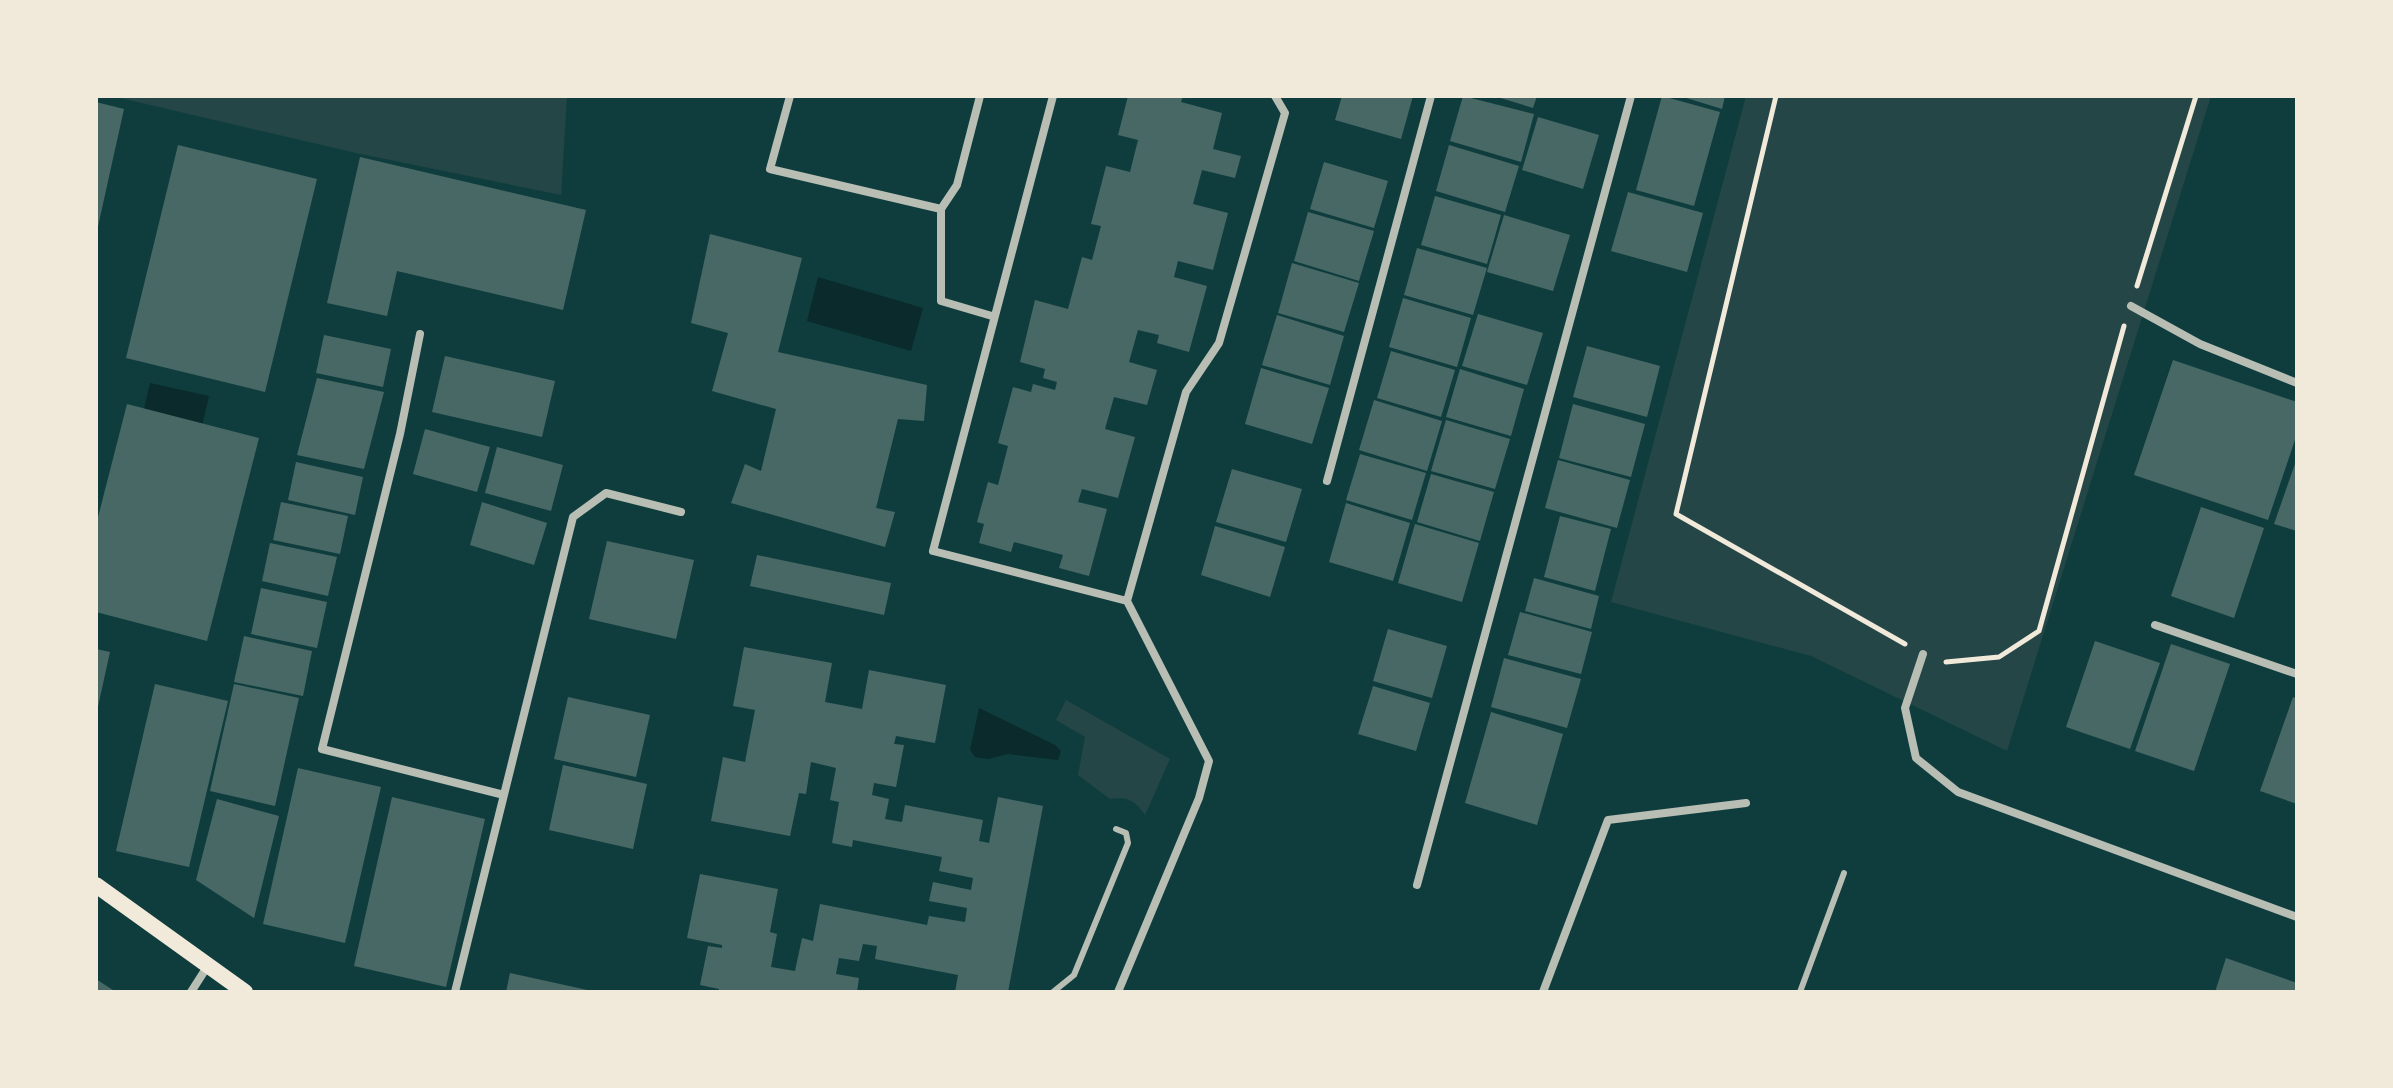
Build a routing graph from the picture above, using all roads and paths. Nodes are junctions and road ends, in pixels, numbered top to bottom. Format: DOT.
graph roads {
  1 [pos="790,96"];
  2 [pos="980,96"];
  3 [pos="1053,96"];
  4 [pos="1275,96"];
  5 [pos="1431,96"];
  6 [pos="1631,96"];
  7 [pos="1776,96"];
  8 [pos="2196,96"];
  9 [pos="941,209"];
  10 [pos="2131,306"];
  11 [pos="992,316"];
  12 [pos="420,334"];
  13 [pos="2297,383"];
  14 [pos="1327,481"];
  15 [pos="681,512"];
  16 [pos="1127,601"];
  17 [pos="2155,625"];
  18 [pos="1923,654"];
  19 [pos="2297,674"];
  20 [pos="504,795"];
  21 [pos="1746,803"];
  22 [pos="1116,829"];
  23 [pos="1844,873"];
  24 [pos="96,885"];
  25 [pos="1417,885"];
  26 [pos="2297,917"];
  27 [pos="207,967"];
  28 [pos="191,992"];
  29 [pos="245,992"];
  30 [pos="455,992"];
  31 [pos="1053,992"];
  32 [pos="1118,992"];
  33 [pos="1543,992"];
  34 [pos="1800,992"];
  1 -- 9 [label="street"];
  2 -- 9 [label="street"];
  3 -- 11 [label="street"];
  4 -- 16 [label="street"];
  5 -- 14 [label="street"];
  6 -- 25 [label="street"];
  7 -- 18 [label="path"];
  8 -- 10 [label="path"];
  9 -- 11 [label="street"];
  10 -- 13 [label="street"];
  10 -- 18 [label="path"];
  11 -- 16 [label="street"];
  12 -- 20 [label="street"];
  15 -- 20 [label="street"];
  16 -- 32 [label="street"];
  17 -- 19 [label="street"];
  18 -- 26 [label="street"];
  20 -- 30 [label="street"];
  21 -- 33 [label="street"];
  22 -- 31 [label="lane"];
  23 -- 34 [label="lane"];
  24 -- 27 [label="main road"];
  27 -- 28 [label="street"];
  27 -- 29 [label="main road"];
}
